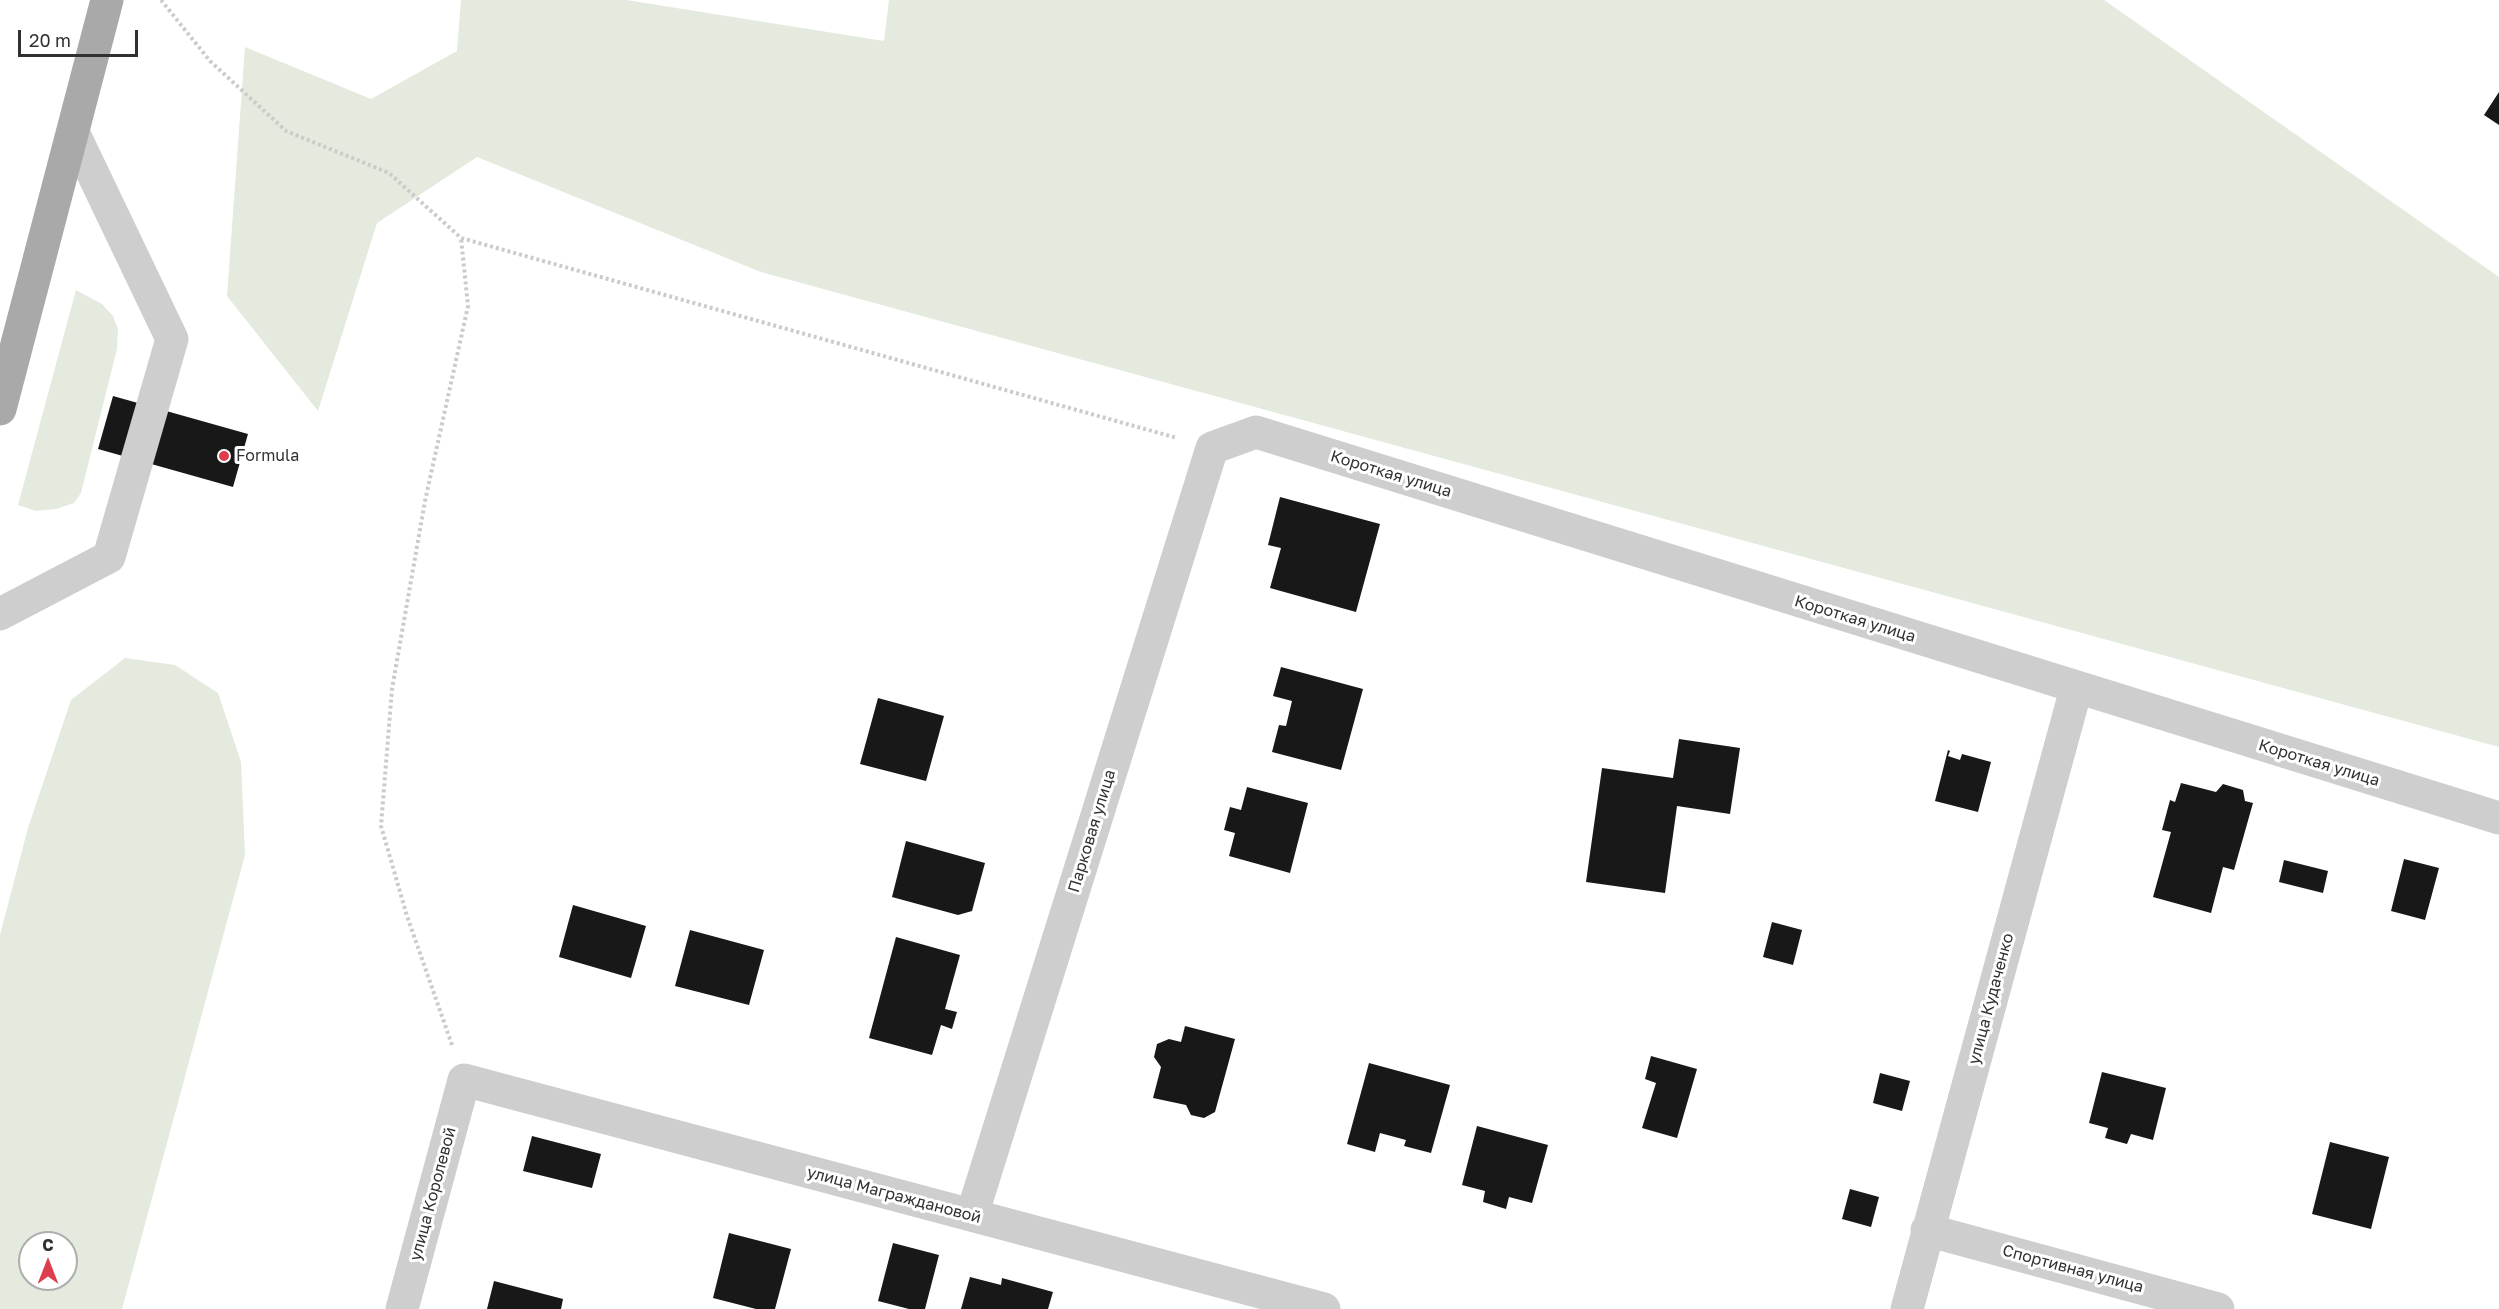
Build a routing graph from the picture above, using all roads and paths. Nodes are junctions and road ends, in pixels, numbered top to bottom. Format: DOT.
graph roads {
  1 [pos="107,0"];
  2 [pos="161,0"];
  3 [pos="73,132"];
  4 [pos="461,238"];
  5 [pos="0,409"];
  6 [pos="1212,448"];
  7 [pos="0,614"];
  8 [pos="2076,689"];
  9 [pos="2499,818"];
  10 [pos="464,1080"];
  11 [pos="972,1215"];
  12 [pos="1927,1230"];
  13 [pos="402,1309"];
  14 [pos="1324,1309"];
  15 [pos="1908,1309"];
  16 [pos="2218,1309"];
  1 -- 3 [label="main road"];
  2 -- 4 [label="path"];
  3 -- 5 [label="main road"];
  3 -- 7 [label="street"];
  4 -- 6 [label="path"];
  4 -- 10 [label="path"];
  6 -- 8 [label="street, Короткая улица"];
  6 -- 11 [label="street, Парковая улица"];
  8 -- 9 [label="street, Короткая улица"];
  8 -- 12 [label="street, улица Кудаченко"];
  10 -- 11 [label="street, улица Маграждановой"];
  10 -- 13 [label="street, улица Королевой"];
  11 -- 14 [label="street, улица Маграждановой"];
  12 -- 15 [label="street, улица Кудаченко"];
  12 -- 16 [label="street, Спортивная улица"];
}
